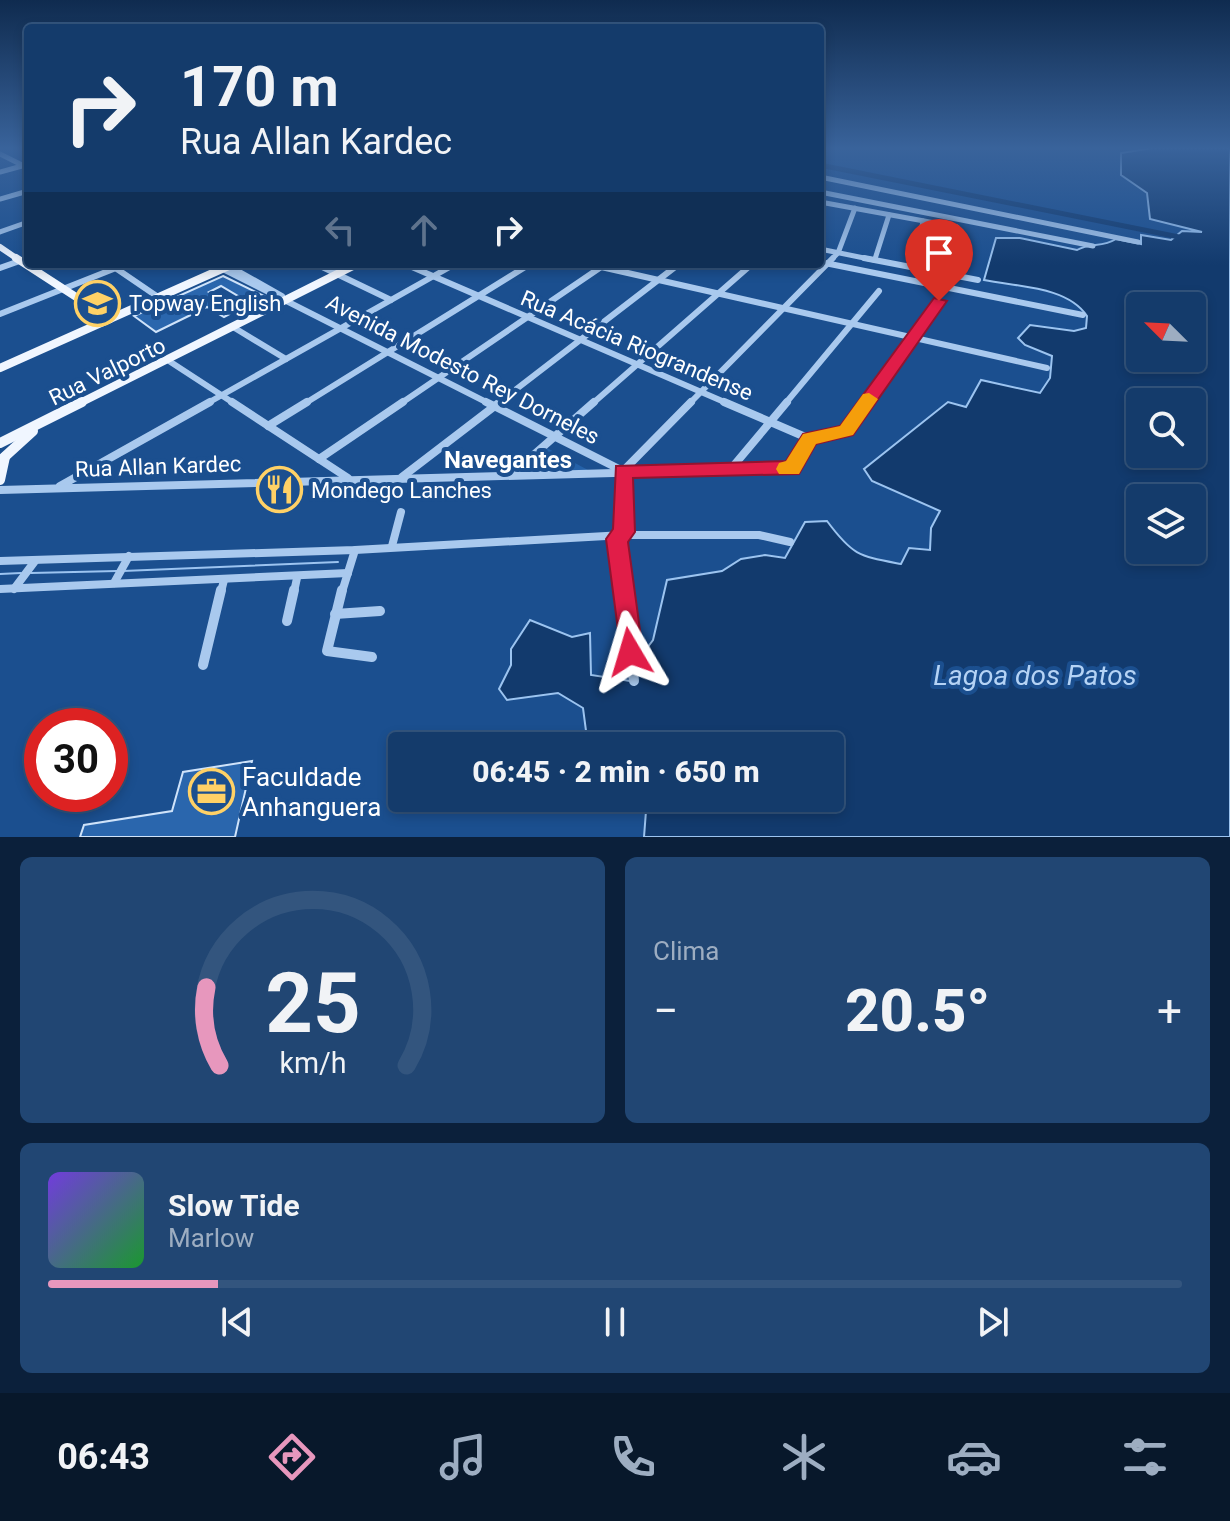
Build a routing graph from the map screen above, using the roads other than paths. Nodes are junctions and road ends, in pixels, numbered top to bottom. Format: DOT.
graph roads {
  1 [pos="870,187"];
  2 [pos="880,189"];
  3 [pos="24,192"];
  4 [pos="824,193"];
  5 [pos="0,199"];
  6 [pos="869,201"];
  7 [pos="876,203"];
  8 [pos="824,204"];
  9 [pos="855,208"];
  10 [pos="873,212"];
  11 [pos="889,215"];
  12 [pos="923,221"];
  13 [pos="24,223"];
  14 [pos="0,232"];
  15 [pos="1138,242"];
  16 [pos="1093,246"];
  17 [pos="0,247"];
  18 [pos="824,250"];
  19 [pos="838,253"];
  20 [pos="24,259"];
  21 [pos="24,259"];
  22 [pos="875,259"];
  23 [pos="824,263"];
  24 [pos="914,267"];
  25 [pos="0,268"];
  26 [pos="36,268"];
  27 [pos="111,268"];
  28 [pos="119,268"];
  29 [pos="223,268"];
  30 [pos="231,268"];
  31 [pos="324,268"];
  32 [pos="349,268"];
  33 [pos="415,268"];
  34 [pos="448,268"];
  35 [pos="524,268"];
  36 [pos="600,268"];
  37 [pos="615,268"];
  38 [pos="674,268"];
  39 [pos="748,268"];
  40 [pos="820,268"];
  41 [pos="337,274"];
  42 [pos="952,275"];
  43 [pos="434,276"];
  44 [pos="659,280"];
  45 [pos="978,280"];
  46 [pos="62,288"];
  47 [pos="879,291"];
  48 [pos="719,294"];
  49 [pos="479,296"];
  50 [pos="158,297"];
  51 [pos="287,300"];
  52 [pos="391,300"];
  53 [pos="939,301"];
  54 [pos="784,308"];
  55 [pos="0,312"];
  56 [pos="1083,315"];
  57 [pos="527,317"];
  58 [pos="110,319"];
  59 [pos="852,323"];
  60 [pos="233,327"];
  61 [pos="344,327"];
  62 [pos="914,337"];
  63 [pos="579,339"];
  64 [pos="389,351"];
  65 [pos="286,359"];
  66 [pos="169,361"];
  67 [pos="636,365"];
  68 [pos="0,368"];
  69 [pos="1047,368"];
  70 [pos="440,377"];
  71 [pos="700,392"];
  72 [pos="221,395"];
  73 [pos="493,405"];
  74 [pos="770,422"];
  75 [pos="268,426"];
  76 [pos="554,437"];
  77 [pos="810,439"];
  78 [pos="2,452"];
  79 [pos="319,459"];
  80 [pos="730,470"];
  81 [pos="623,471"];
  82 [pos="511,474"];
  83 [pos="400,478"];
  84 [pos="0,479"];
  85 [pos="350,479"];
  86 [pos="59,487"];
  87 [pos="18,489"];
  88 [pos="0,490"];
  89 [pos="401,512"];
  90 [pos="620,535"];
  91 [pos="790,542"];
  92 [pos="392,546"];
  93 [pos="355,550"];
  94 [pos="128,558"];
  95 [pos="0,561"];
  96 [pos="33,564"];
  97 [pos="348,573"];
  98 [pos="297,578"];
  99 [pos="116,579"];
  100 [pos="224,580"];
  101 [pos="17,585"];
  102 [pos="0,589"];
  103 [pos="380,611"];
  104 [pos="335,614"];
  105 [pos="287,621"];
  106 [pos="372,657"];
  107 [pos="203,665"];
  108 [pos="634,681"];
  1 -- 2 [label="street"];
  2 -- 6 [label="street"];
  2 -- 15 [label="street"];
  3 -- 5 [label="street"];
  4 -- 6 [label="street"];
  6 -- 7 [label="street"];
  7 -- 10 [label="street"];
  7 -- 16 [label="street"];
  8 -- 9 [label="street"];
  9 -- 10 [label="street"];
  9 -- 19 [label="street"];
  10 -- 11 [label="street"];
  11 -- 12 [label="street"];
  11 -- 22 [label="street"];
  12 -- 24 [label="street"];
  12 -- 42 [label="street"];
  13 -- 14 [label="street"];
  17 -- 20 [label="main road"];
  18 -- 19 [label="street"];
  19 -- 22 [label="street"];
  19 -- 23 [label="street"];
  21 -- 25 [label="street"];
  22 -- 24 [label="street"];
  23 -- 56 [label="street"];
  24 -- 42 [label="street"];
  26 -- 46 [label="main road"];
  27 -- 46 [label="street"];
  28 -- 50 [label="street"];
  29 -- 50 [label="main road"];
  30 -- 51 [label="street, Avenida Modesto Rey Dorneles"];
  31 -- 41 [label="street"];
  32 -- 41 [label="main road, Rua Valporto"];
  33 -- 43 [label="street, Rua Acácia Riograndense"];
  34 -- 43 [label="street"];
  35 -- 49 [label="street"];
  36 -- 57 [label="street"];
  37 -- 44 [label="street"];
  38 -- 44 [label="street"];
  39 -- 48 [label="street"];
  40 -- 54 [label="street"];
  41 -- 51 [label="main road, Rua Valporto"];
  41 -- 52 [label="street"];
  42 -- 45 [label="street"];
  43 -- 49 [label="street, Rua Acácia Riograndense"];
  43 -- 52 [label="street"];
  44 -- 48 [label="street"];
  44 -- 63 [label="street"];
  46 -- 55 [label="street"];
  46 -- 58 [label="main road"];
  47 -- 59 [label="street"];
  48 -- 54 [label="street"];
  48 -- 67 [label="street"];
  49 -- 57 [label="street, Rua Acácia Riograndense"];
  49 -- 64 [label="street"];
  50 -- 58 [label="main road"];
  51 -- 60 [label="main road, Rua Valporto"];
  51 -- 61 [label="street, Avenida Modesto Rey Dorneles"];
  52 -- 61 [label="street"];
  53 -- 62 [label="street"];
  54 -- 59 [label="street"];
  54 -- 71 [label="street"];
  57 -- 63 [label="street, Rua Acácia Riograndense"];
  57 -- 70 [label="street"];
  58 -- 68 [label="main road"];
  59 -- 62 [label="street"];
  59 -- 74 [label="street"];
  60 -- 65 [label="street"];
  60 -- 66 [label="main road, Rua Valporto"];
  61 -- 64 [label="street, Avenida Modesto Rey Dorneles"];
  61 -- 65 [label="street"];
  62 -- 69 [label="street"];
  62 -- 77 [label="street"];
  63 -- 67 [label="street, Rua Acácia Riograndense"];
  63 -- 73 [label="street"];
  64 -- 70 [label="street, Avenida Modesto Rey Dorneles"];
  64 -- 75 [label="street"];
  65 -- 72 [label="street"];
  66 -- 72 [label="street"];
  66 -- 78 [label="main road, Rua Valporto"];
  67 -- 71 [label="street, Rua Acácia Riograndense"];
  67 -- 76 [label="street"];
  70 -- 73 [label="street, Avenida Modesto Rey Dorneles"];
  70 -- 79 [label="street"];
  71 -- 74 [label="street, Rua Acácia Riograndense"];
  71 -- 81 [label="street"];
  72 -- 75 [label="street"];
  72 -- 86 [label="street"];
  73 -- 76 [label="street, Avenida Modesto Rey Dorneles"];
  73 -- 83 [label="street"];
  74 -- 77 [label="street, Rua Acácia Riograndense"];
  74 -- 80 [label="street"];
  75 -- 79 [label="street"];
  76 -- 81 [label="street, Avenida Modesto Rey Dorneles"];
  76 -- 82 [label="street"];
  77 -- 80 [label="street, Rua Allan Kardec"];
  78 -- 84 [label="main road"];
  79 -- 85 [label="street"];
  80 -- 81 [label="street, Rua Allan Kardec"];
  81 -- 82 [label="street, Rua Allan Kardec"];
  81 -- 90 [label="street"];
  82 -- 83 [label="street, Rua Allan Kardec"];
  83 -- 85 [label="street, Rua Allan Kardec"];
  84 -- 87 [label="street"];
  85 -- 86 [label="street, Rua Allan Kardec"];
  86 -- 87 [label="street, Rua Allan Kardec"];
  87 -- 88 [label="street, Rua Allan Kardec"];
  89 -- 92 [label="street"];
  90 -- 91 [label="street"];
  90 -- 92 [label="street"];
  90 -- 108 [label="street"];
  92 -- 93 [label="street"];
  93 -- 94 [label="street"];
  93 -- 97 [label="street"];
  94 -- 96 [label="street"];
  94 -- 99 [label="street"];
  95 -- 96 [label="street"];
  96 -- 101 [label="street"];
  97 -- 98 [label="street"];
  97 -- 104 [label="street"];
  98 -- 100 [label="street"];
  98 -- 105 [label="street"];
  99 -- 100 [label="street"];
  99 -- 101 [label="street"];
  100 -- 107 [label="street"];
  101 -- 102 [label="street"];
  103 -- 104 [label="street"];
  104 -- 106 [label="street"];
}
